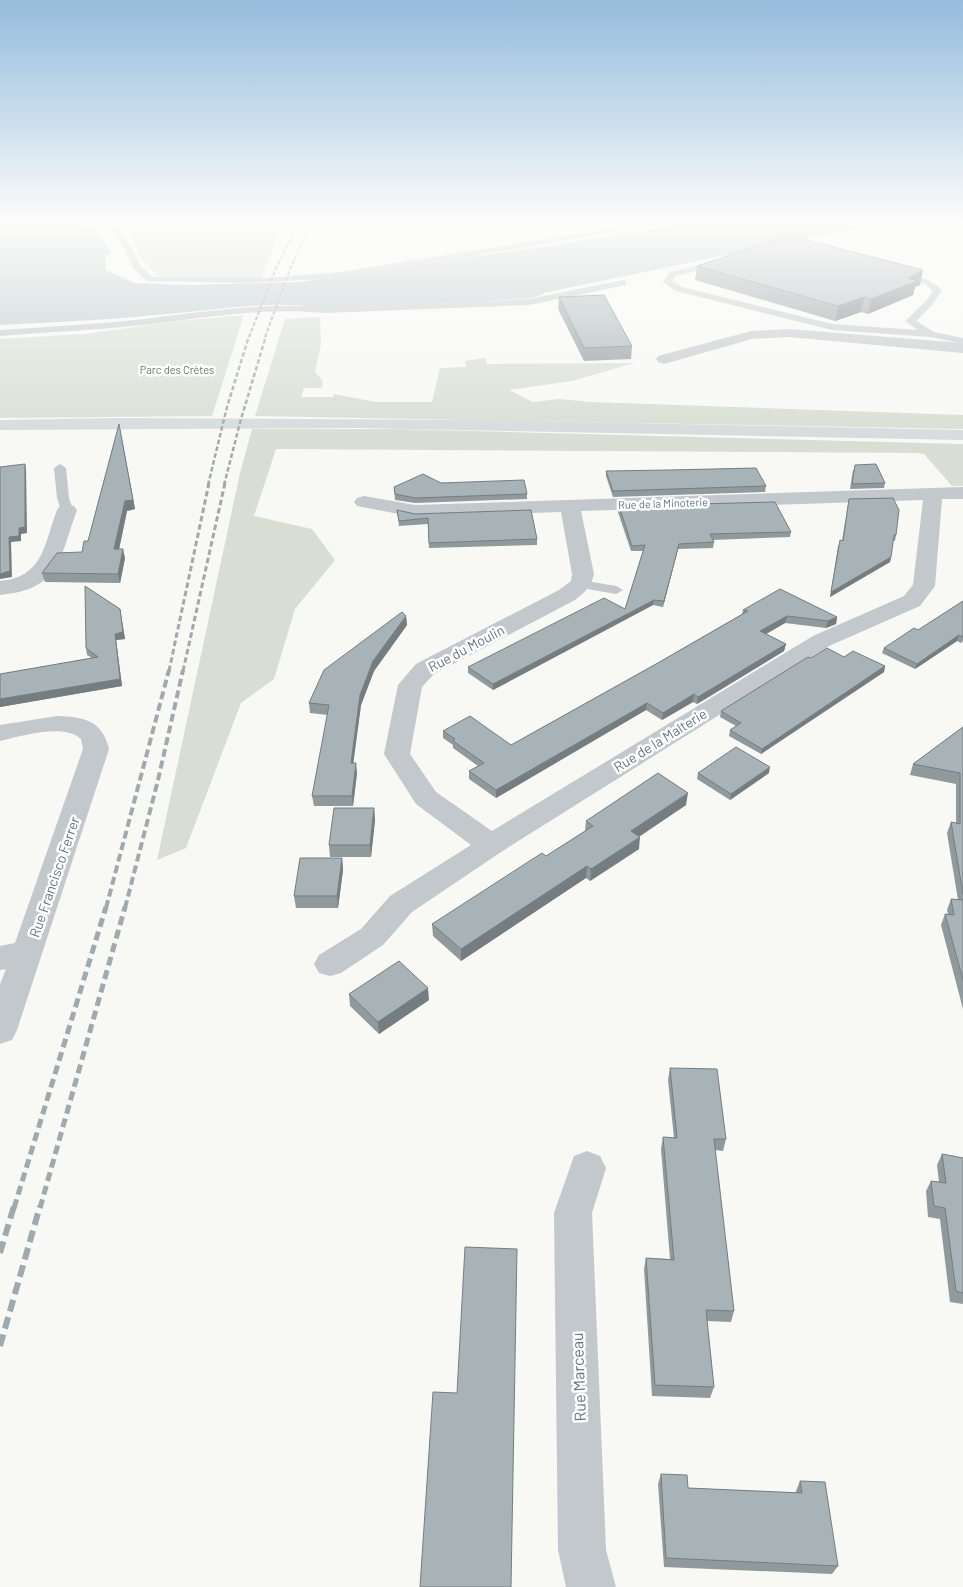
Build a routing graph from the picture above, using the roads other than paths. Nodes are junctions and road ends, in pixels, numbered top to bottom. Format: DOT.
graph roads {
  1 [pos="563,295"];
  2 [pos="703,295"];
  3 [pos="934,295"];
  4 [pos="0,333"];
  5 [pos="931,334"];
  6 [pos="963,341"];
  7 [pos="963,348"];
  8 [pos="664,359"];
  9 [pos="0,425"];
  10 [pos="963,434"];
  11 [pos="60,468"];
  12 [pos="963,493"];
  13 [pos="933,494"];
  14 [pos="364,502"];
  15 [pos="570,506"];
  16 [pos="67,510"];
  17 [pos="581,584"];
  18 [pos="0,588"];
  19 [pos="616,590"];
  20 [pos="0,733"];
  21 [pos="491,844"];
  22 [pos="14,955"];
  23 [pos="330,964"];
  24 [pos="0,1030"];
  25 [pos="587,1168"];
  26 [pos="591,1587"];
  1 -- 4 [label="lane"];
  2 -- 5 [label="lane"];
  3 -- 5 [label="lane"];
  5 -- 6 [label="lane"];
  7 -- 8 [label="street"];
  9 -- 10 [label="main road"];
  11 -- 16 [label="lane"];
  12 -- 13 [label="street, Rue de la Minoterie"];
  13 -- 15 [label="street, Rue de la Minoterie"];
  13 -- 21 [label="street, Rue de la Malterie"];
  14 -- 15 [label="street, Rue de la Minoterie"];
  15 -- 17 [label="street"];
  16 -- 18 [label="street"];
  17 -- 19 [label="lane"];
  17 -- 21 [label="street, Rue du Moulin"];
  20 -- 22 [label="street, Rue Francisco Ferrer"];
  21 -- 23 [label="street, Rue de la Malterie"];
  22 -- 24 [label="street, Rue Francisco Ferrer"];
  25 -- 26 [label="street, Rue Marceau"];
}
